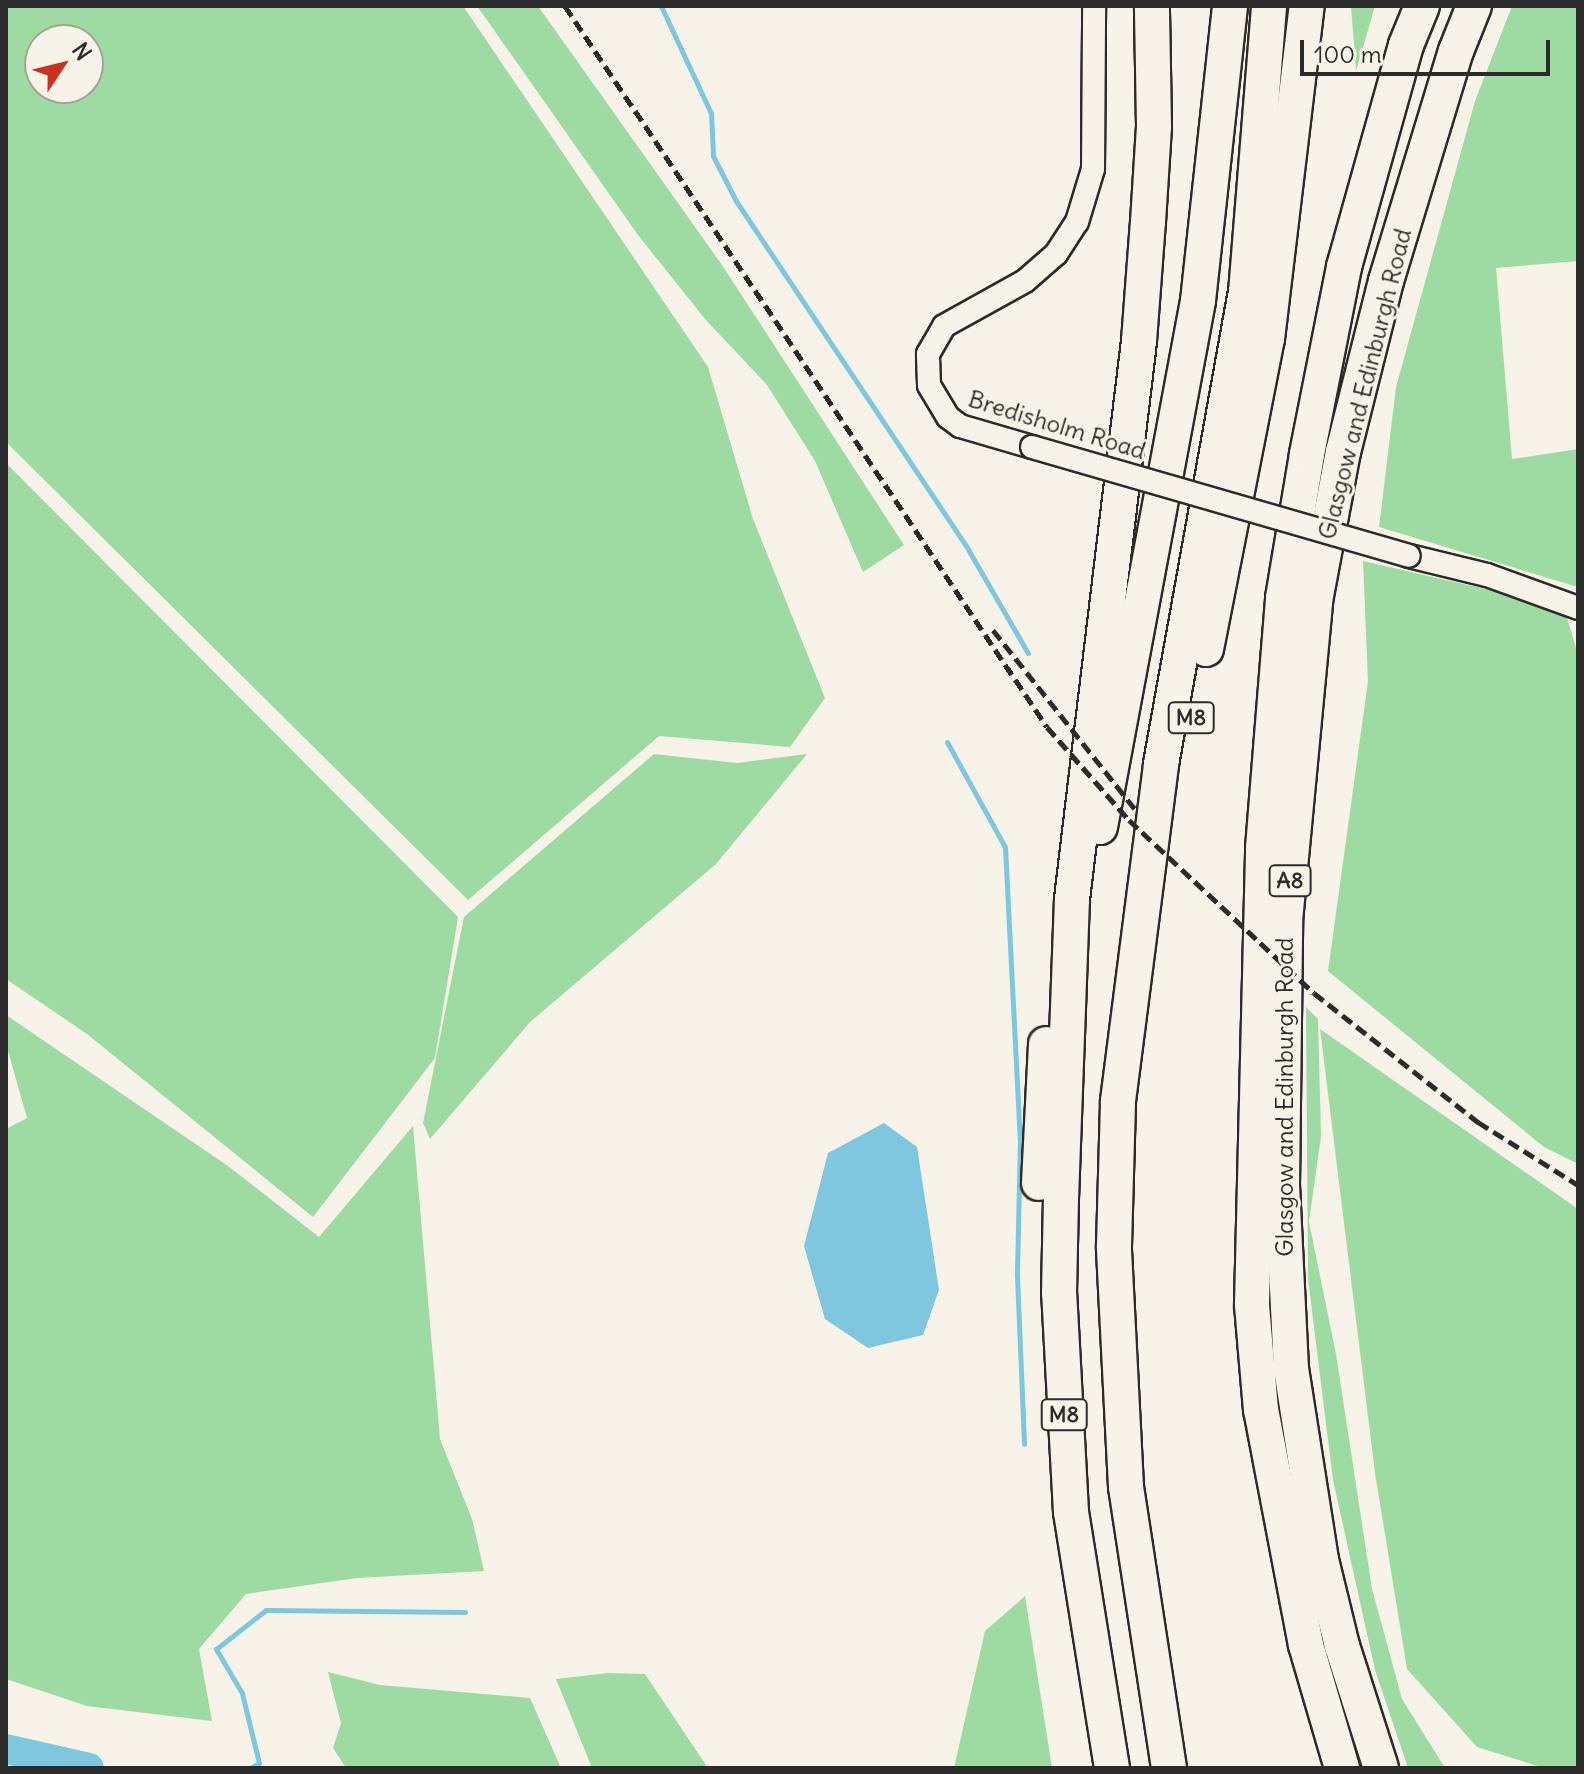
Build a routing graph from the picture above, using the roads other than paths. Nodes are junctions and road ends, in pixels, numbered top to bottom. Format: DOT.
graph roads {
  1 [pos="1094,6"];
  2 [pos="1152,6"];
  3 [pos="1230,6"];
  4 [pos="1269,6"];
  5 [pos="1295,6"];
  6 [pos="1307,6"];
  7 [pos="1422,6"];
  8 [pos="1474,6"];
  9 [pos="1128,437"];
  10 [pos="1204,541"];
  11 [pos="1578,608"];
  12 [pos="1068,1058"];
  13 [pos="1123,1436"];
  14 [pos="1097,1768"];
  15 [pos="1112,1768"];
  16 [pos="1169,1768"];
  17 [pos="1342,1768"];
  18 [pos="1381,1768"];
  1 -- 11 [label="street, Bredisholm Road, bridge"];
  2 -- 9 [label="highway, M8"];
  3 -- 12 [label="highway, M8"];
  4 -- 10 [label="highway, M8"];
  5 -- 10 [label="highway, M8"];
  6 -- 13 [label="highway, M8"];
  7 -- 17 [label="highway, Glasgow and Edinburgh Road / A8"];
  8 -- 18 [label="highway, Glasgow and Edinburgh Road / A8"];
  9 -- 12 [label="highway, M8"];
  9 -- 14 [label="highway, M8"];
  10 -- 13 [label="highway, M8"];
  12 -- 15 [label="highway, M8"];
  13 -- 16 [label="highway, M8"];
}
